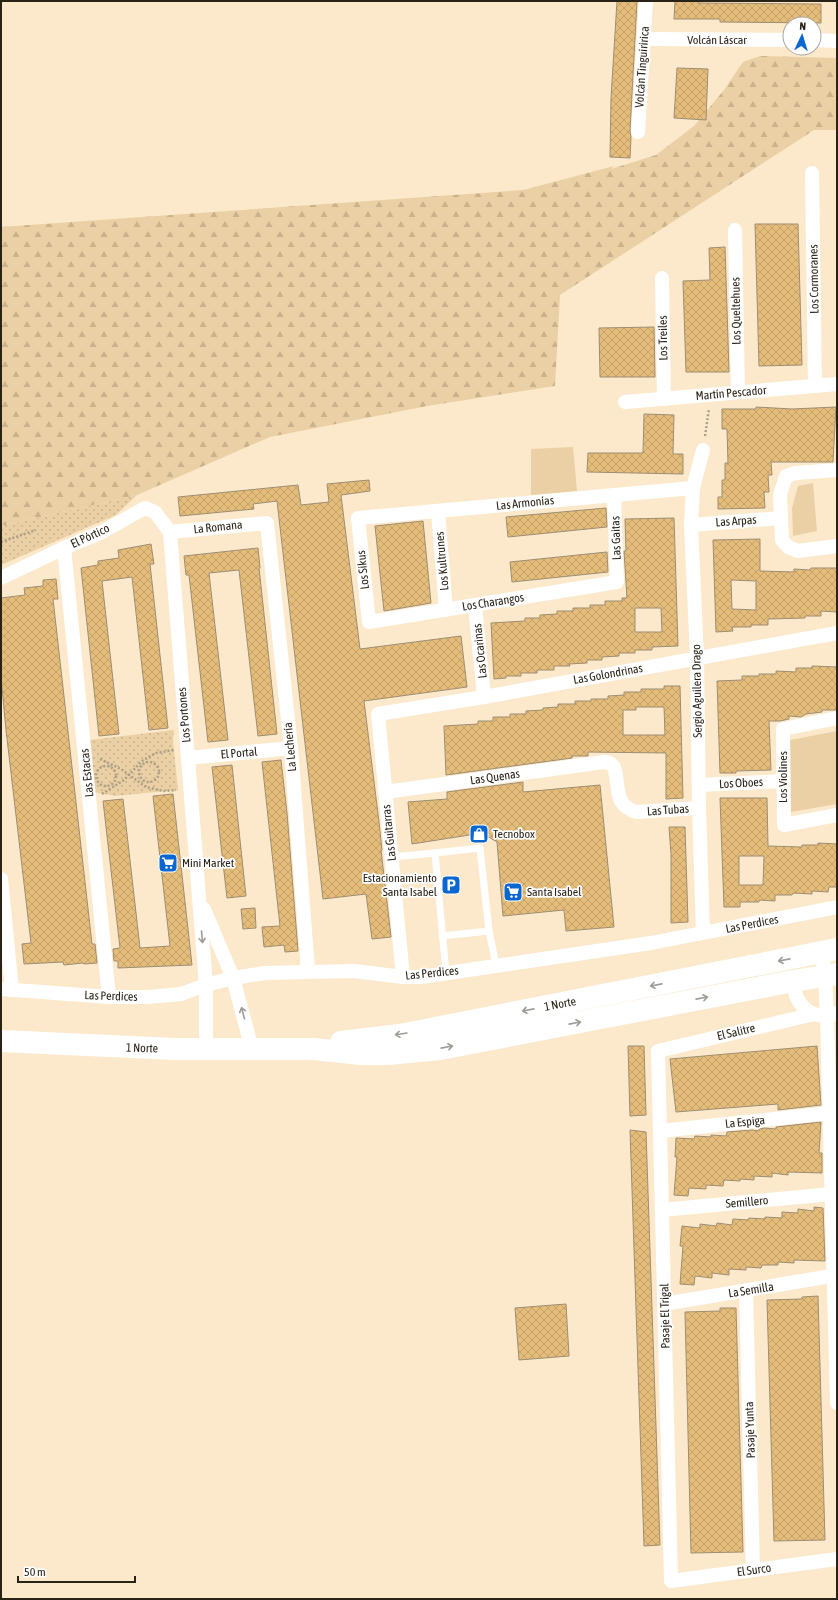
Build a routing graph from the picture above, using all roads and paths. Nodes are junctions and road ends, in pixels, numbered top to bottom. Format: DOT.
graph roads {
  1 [pos="646,1"];
  2 [pos="644,39"];
  3 [pos="782,40"];
  4 [pos="822,40"];
  5 [pos="837,41"];
  6 [pos="638,132"];
  7 [pos="812,173"];
  8 [pos="735,230"];
  9 [pos="662,278"];
  10 [pos="837,384"];
  11 [pos="815,386"];
  12 [pos="738,392"];
  13 [pos="711,395"];
  14 [pos="664,399"];
  15 [pos="625,402"];
  16 [pos="703,450"];
  17 [pos="837,470"];
  18 [pos="693,488"];
  19 [pos="614,494"];
  20 [pos="438,512"];
  21 [pos="358,518"];
  22 [pos="781,518"];
  23 [pos="267,523"];
  24 [pos="691,525"];
  25 [pos="36,530"];
  26 [pos="170,532"];
  27 [pos="1,542"];
  28 [pos="837,546"];
  29 [pos="64,548"];
  30 [pos="1,578"];
  31 [pos="617,582"];
  32 [pos="475,605"];
  33 [pos="446,610"];
  34 [pos="369,622"];
  35 [pos="837,633"];
  36 [pos="697,658"];
  37 [pos="484,697"];
  38 [pos="378,714"];
  39 [pos="837,718"];
  40 [pos="290,748"];
  41 [pos="187,752"];
  42 [pos="85,758"];
  43 [pos="145,763"];
  44 [pos="102,767"];
  45 [pos="128,774"];
  46 [pos="783,781"];
  47 [pos="699,785"];
  48 [pos="190,788"];
  49 [pos="385,792"];
  50 [pos="90,801"];
  51 [pos="699,808"];
  52 [pos="637,812"];
  53 [pos="837,814"];
  54 [pos="435,853"];
  55 [pos="392,857"];
  56 [pos="1,880"];
  57 [pos="199,898"];
  58 [pos="837,907"];
  59 [pos="489,931"];
  60 [pos="703,933"];
  61 [pos="442,936"];
  62 [pos="829,951"];
  63 [pos="496,965"];
  64 [pos="308,971"];
  65 [pos="446,973"];
  66 [pos="831,975"];
  67 [pos="403,977"];
  68 [pos="233,978"];
  69 [pos="793,981"];
  70 [pos="206,985"];
  71 [pos="6,989"];
  72 [pos="109,997"];
  73 [pos="826,1014"];
  74 [pos="1,1041"];
  75 [pos="282,1048"];
  76 [pos="206,1049"];
  77 [pos="252,1049"];
  78 [pos="658,1051"];
  79 [pos="832,1121"];
  80 [pos="660,1131"];
  81 [pos="832,1194"];
  82 [pos="662,1210"];
  83 [pos="835,1276"];
  84 [pos="746,1291"];
  85 [pos="664,1304"];
  86 [pos="837,1403"];
  87 [pos="837,1559"];
  88 [pos="753,1570"];
  89 [pos="671,1581"];
  1 -- 2 [label="street, Volcán Tinguiririca"];
  2 -- 3 [label="street, Volcán Láscar"];
  2 -- 6 [label="street, Volcán Tinguiririca"];
  4 -- 5 [label="street"];
  7 -- 11 [label="street, Los Cormoranes"];
  8 -- 12 [label="street, Los Queltehues"];
  9 -- 14 [label="street, Los Treiles"];
  10 -- 11 [label="street, Martín Pescador"];
  11 -- 12 [label="street, Martín Pescador"];
  12 -- 13 [label="street, Martín Pescador"];
  13 -- 14 [label="street, Martín Pescador"];
  13 -- 16 [label="path"];
  14 -- 15 [label="street, Martín Pescador"];
  16 -- 18 [label="street, Sergio Aguilera Drago"];
  17 -- 22 [label="street"];
  18 -- 19 [label="street, Las Armonías"];
  18 -- 24 [label="street, Sergio Aguilera Drago"];
  19 -- 20 [label="street, Las Armonías"];
  19 -- 31 [label="street, Las Gaitas"];
  20 -- 21 [label="street, Las Armonías"];
  20 -- 33 [label="street, Los Kultrunes"];
  21 -- 34 [label="street, Los Sikus"];
  22 -- 24 [label="street, Las Arpas"];
  22 -- 28 [label="street"];
  23 -- 26 [label="street, La Romana"];
  23 -- 40 [label="street, La Lechería"];
  24 -- 36 [label="street, Sergio Aguilera Drago"];
  25 -- 27 [label="path"];
  26 -- 29 [label="street, El Pórtico"];
  26 -- 41 [label="street, Los Portones"];
  29 -- 30 [label="street, El Pórtico"];
  29 -- 42 [label="street, Las Estacas"];
  31 -- 32 [label="street, Los Charangos"];
  32 -- 33 [label="street, Los Charangos"];
  32 -- 37 [label="street, Las Ocarinas"];
  33 -- 34 [label="street, Los Charangos"];
  35 -- 36 [label="street, Las Golondrinas"];
  36 -- 37 [label="street, Las Golondrinas"];
  36 -- 47 [label="street, Sergio Aguilera Drago"];
  37 -- 38 [label="street, Las Golondrinas"];
  38 -- 49 [label="street, Las Guitarras"];
  39 -- 46 [label="street, Los Violines"];
  40 -- 41 [label="street, El Portal"];
  40 -- 64 [label="street, La Lechería"];
  41 -- 45 [label="path"];
  41 -- 48 [label="street, Los Portones"];
  42 -- 45 [label="path"];
  42 -- 50 [label="street, Las Estacas"];
  43 -- 43 [label="path"];
  44 -- 44 [label="path"];
  45 -- 48 [label="path"];
  45 -- 50 [label="path"];
  46 -- 47 [label="street, Los Oboes"];
  46 -- 53 [label="street, Los Violines"];
  47 -- 51 [label="street, Sergio Aguilera Drago"];
  48 -- 57 [label="street, Los Portones"];
  49 -- 52 [label="street, Las Quenas"];
  49 -- 55 [label="street, Las Guitarras"];
  50 -- 72 [label="street, Las Estacas"];
  51 -- 52 [label="street, Las Tubas"];
  51 -- 60 [label="street, Sergio Aguilera Drago"];
  54 -- 55 [label="lane"];
  54 -- 59 [label="lane"];
  54 -- 61 [label="lane"];
  55 -- 67 [label="street, Las Guitarras"];
  56 -- 71 [label="street"];
  57 -- 68 [label="street, Los Portones"];
  57 -- 70 [label="street, Los Portones, one-way"];
  58 -- 60 [label="street, Las Perdices"];
  59 -- 61 [label="lane"];
  59 -- 63 [label="lane"];
  60 -- 63 [label="street, Las Perdices"];
  61 -- 65 [label="lane"];
  62 -- 66 [label="street"];
  62 -- 75 [label="main road, 1 Norte, one-way"];
  63 -- 65 [label="street, Las Perdices"];
  64 -- 67 [label="street, Las Perdices"];
  64 -- 68 [label="street, Las Perdices"];
  65 -- 67 [label="street, Las Perdices"];
  66 -- 69 [label="main road, 1 Norte"];
  66 -- 73 [label="street"];
  68 -- 70 [label="street, Las Perdices"];
  77 -- 68 [label="street, Los Portones, one-way"];
  69 -- 73 [label="street"];
  75 -- 69 [label="main road, 1 Norte, one-way"];
  70 -- 72 [label="street, Las Perdices"];
  70 -- 76 [label="street, Los Portones"];
  71 -- 72 [label="street, Las Perdices"];
  73 -- 78 [label="street, El Salitre"];
  73 -- 79 [label="street"];
  74 -- 76 [label="main road, 1 Norte"];
  75 -- 77 [label="main road, 1 Norte"];
  76 -- 77 [label="main road, 1 Norte"];
  78 -- 80 [label="street, Pasaje El Trigal"];
  79 -- 80 [label="street, La Espiga"];
  79 -- 81 [label="street"];
  80 -- 82 [label="street, Pasaje El Trigal"];
  81 -- 82 [label="street, Semillero"];
  81 -- 83 [label="street"];
  82 -- 85 [label="street, Pasaje El Trigal"];
  83 -- 84 [label="street, La Semilla"];
  83 -- 86 [label="street"];
  84 -- 85 [label="street, La Semilla"];
  84 -- 88 [label="street, Pasaje Yunta"];
  85 -- 89 [label="street, Pasaje El Trigal"];
  87 -- 88 [label="street, El Surco"];
  88 -- 89 [label="street, El Surco"];
}
